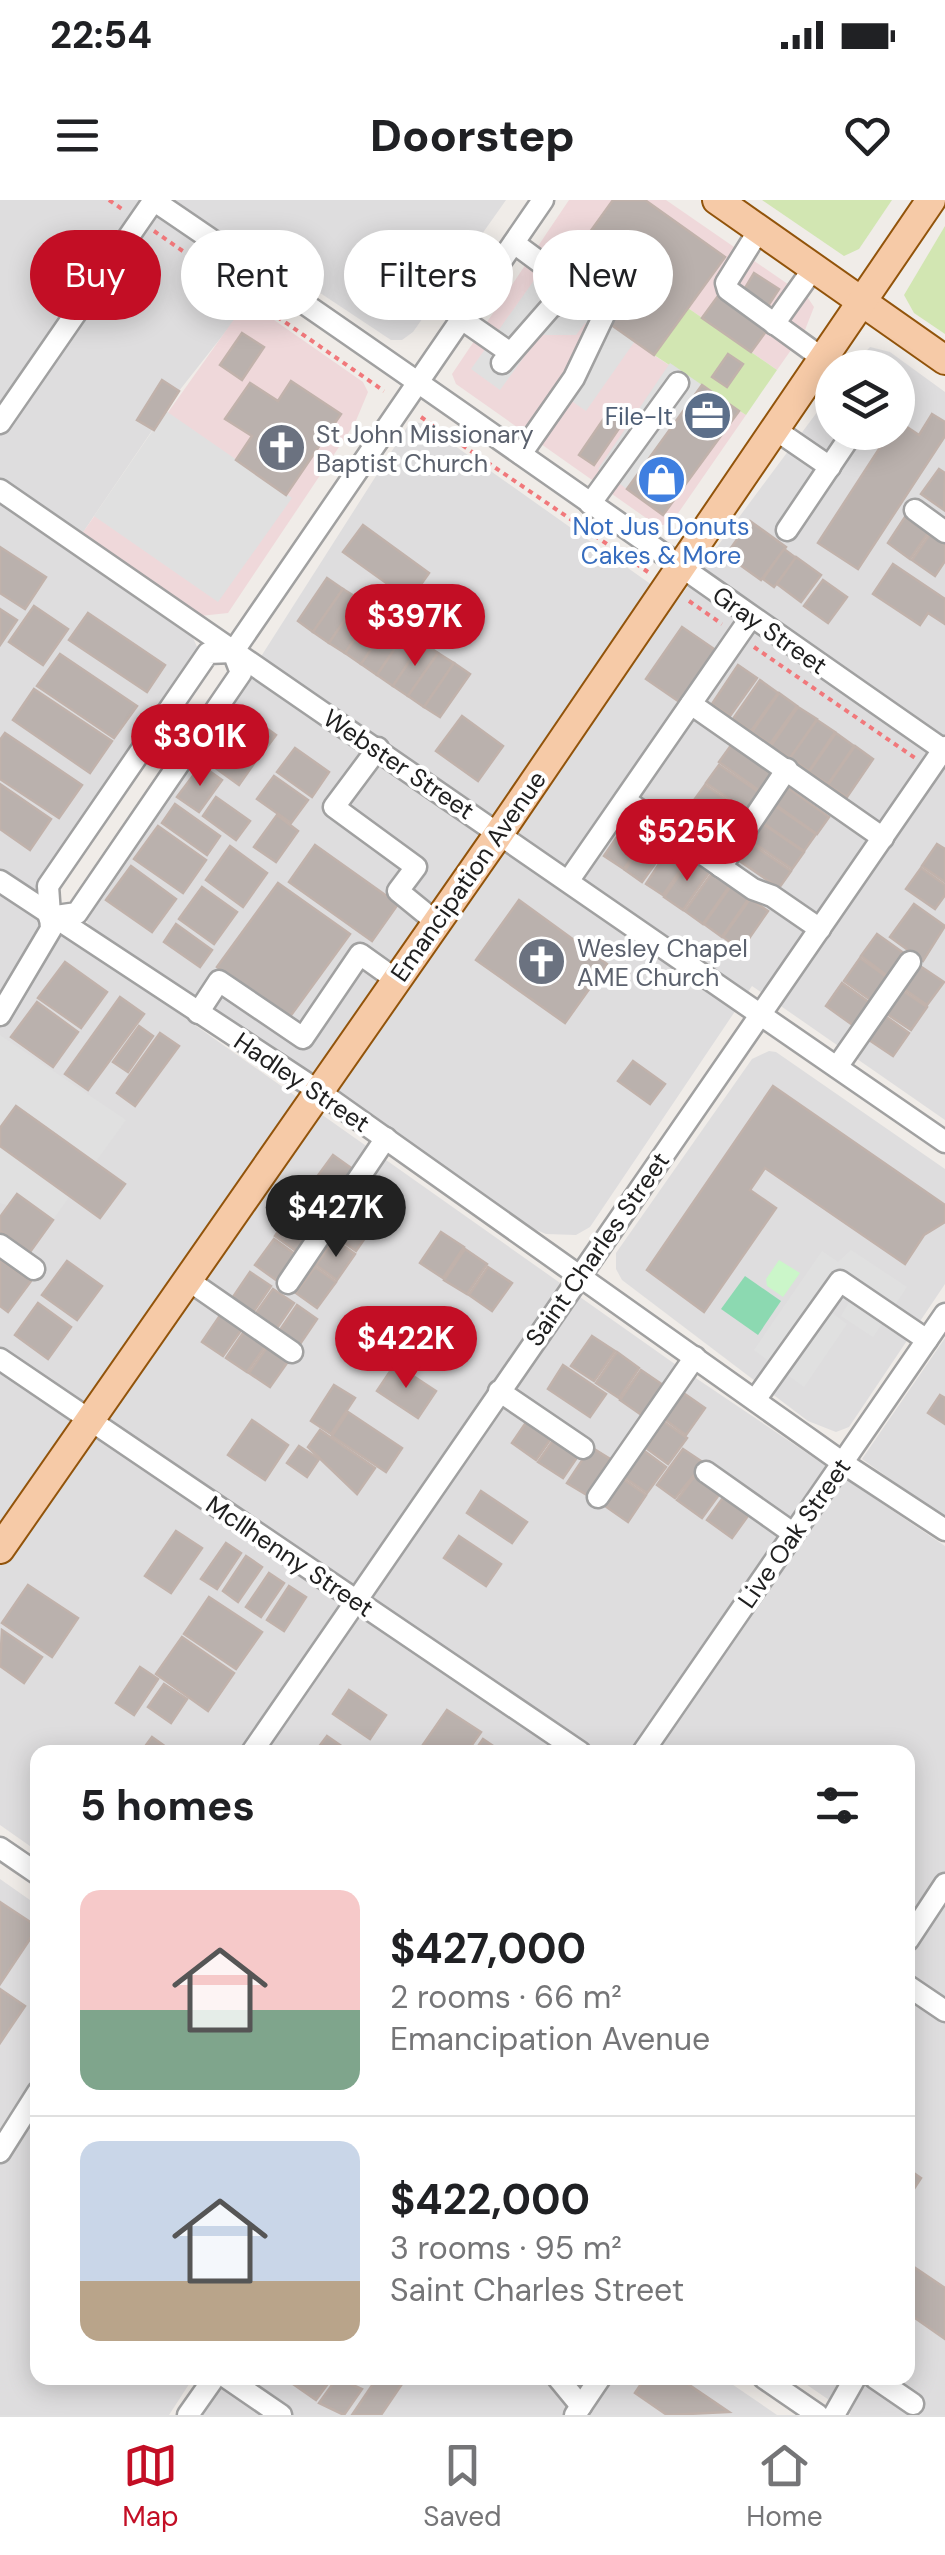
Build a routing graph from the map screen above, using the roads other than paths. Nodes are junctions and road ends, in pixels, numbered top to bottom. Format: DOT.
graph roads {
  1 [pos="154,200"];
  2 [pos="542,200"];
  3 [pos="717,200"];
  4 [pos="931,200"];
  5 [pos="759,230"];
  6 [pos="514,244"];
  7 [pos="533,257"];
  8 [pos="813,269"];
  9 [pos="860,302"];
  10 [pos="463,320"];
  11 [pos="539,320"];
  12 [pos="601,320"];
  13 [pos="774,324"];
  14 [pos="827,350"];
  15 [pos="815,353"];
  16 [pos="945,360"];
  17 [pos="815,368"];
  18 [pos="422,382"];
  19 [pos="678,383"];
  20 [pos="0,423"];
  21 [pos="773,428"];
  22 [pos="841,450"];
  23 [pos="521,454"];
  24 [pos="830,467"];
  25 [pos="0,490"];
  26 [pos="590,504"];
  27 [pos="915,510"];
  28 [pos="787,530"];
  29 [pos="945,532"];
  30 [pos="678,566"];
  31 [pos="752,617"];
  32 [pos="234,652"];
  33 [pos="692,704"];
  34 [pos="378,748"];
  35 [pos="944,749"];
  36 [pos="788,769"];
  37 [pos="625,800"];
  38 [pos="500,832"];
  39 [pos="882,838"];
  40 [pos="720,866"];
  41 [pos="569,880"];
  42 [pos="0,882"];
  43 [pos="49,917"];
  44 [pos="436,922"];
  45 [pos="820,930"];
  46 [pos="910,962"];
  47 [pos="396,980"];
  48 [pos="4,1002"];
  49 [pos="198,1013"];
  50 [pos="762,1014"];
  51 [pos="837,1067"];
  52 [pos="317,1090"];
  53 [pos="386,1138"];
  54 [pos="945,1142"];
  55 [pos="0,1245"];
  56 [pos="34,1268"];
  57 [pos="578,1274"];
  58 [pos="188,1280"];
  59 [pos="288,1284"];
  60 [pos="945,1314"];
  61 [pos="927,1340"];
  62 [pos="292,1352"];
  63 [pos="695,1356"];
  64 [pos="0,1359"];
  65 [pos="499,1391"];
  66 [pos="754,1400"];
  67 [pos="92,1421"];
  68 [pos="583,1448"];
  69 [pos="843,1463"];
  70 [pos="706,1472"];
  71 [pos="598,1497"];
  72 [pos="945,1530"];
  73 [pos="5,1533"];
  74 [pos="794,1534"];
  75 [pos="357,1602"];
  76 [pos="257,1745"];
  77 [pos="570,1745"];
  78 [pos="649,1745"];
  79 [pos="0,1848"];
  80 [pos="30,1869"];
  81 [pos="945,1884"];
  82 [pos="915,1929"];
  83 [pos="915,1991"];
  84 [pos="945,2011"];
  85 [pos="30,2103"];
  86 [pos="4,2139"];
  87 [pos="209,2385"];
  88 [pos="237,2385"];
  89 [pos="562,2385"];
  90 [pos="595,2385"];
  91 [pos="774,2385"];
  92 [pos="852,2385"];
  93 [pos="886,2385"];
  94 [pos="913,2404"];
  95 [pos="578,2411"];
  96 [pos="188,2415"];
  97 [pos="281,2415"];
  98 [pos="818,2415"];
  99 [pos="834,2415"];
  1 -- 18 [label="street, Gray Street"];
  1 -- 20 [label="street"];
  2 -- 6 [label="street"];
  3 -- 5 [label="main road"];
  4 -- 9 [label="main road, Emancipation Avenue"];
  5 -- 8 [label="main road"];
  5 -- 13 [label="street"];
  6 -- 7 [label="street"];
  8 -- 9 [label="main road"];
  8 -- 13 [label="street"];
  9 -- 14 [label="main road, Emancipation Avenue"];
  9 -- 16 [label="main road"];
  10 -- 11 [label="street"];
  10 -- 18 [label="street"];
  12 -- 23 [label="street"];
  13 -- 15 [label="street"];
  17 -- 21 [label="main road, Emancipation Avenue"];
  18 -- 23 [label="street, Gray Street"];
  18 -- 32 [label="street"];
  19 -- 26 [label="street"];
  21 -- 24 [label="street"];
  21 -- 30 [label="main road, Emancipation Avenue"];
  22 -- 24 [label="street"];
  23 -- 26 [label="street, Gray Street"];
  24 -- 28 [label="street"];
  25 -- 32 [label="street, Webster Street"];
  26 -- 30 [label="street, Gray Street"];
  27 -- 29 [label="street"];
  30 -- 31 [label="street, Gray Street"];
  30 -- 38 [label="main road, Emancipation Avenue"];
  31 -- 33 [label="street"];
  31 -- 35 [label="street, Gray Street"];
  32 -- 34 [label="street, Webster Street"];
  32 -- 43 [label="street"];
  32 -- 43 [label="street"];
  33 -- 36 [label="street"];
  33 -- 37 [label="street"];
  34 -- 38 [label="street, Webster Street"];
  34 -- 44 [label="street"];
  35 -- 39 [label="street, Saint Charles Street"];
  36 -- 39 [label="street"];
  36 -- 40 [label="street"];
  37 -- 40 [label="street"];
  37 -- 41 [label="street"];
  38 -- 41 [label="street, Webster Street"];
  38 -- 44 [label="main road, Emancipation Avenue"];
  39 -- 45 [label="street, Saint Charles Street"];
  40 -- 45 [label="street"];
  41 -- 50 [label="street, Webster Street"];
  42 -- 43 [label="street, Hadley Street"];
  43 -- 48 [label="street"];
  43 -- 49 [label="street, Hadley Street"];
  44 -- 47 [label="main road, Emancipation Avenue"];
  45 -- 50 [label="street, Saint Charles Street"];
  46 -- 51 [label="street"];
  47 -- 49 [label="street"];
  47 -- 52 [label="main road, Emancipation Avenue"];
  49 -- 52 [label="street, Hadley Street"];
  50 -- 51 [label="street, Webster Street"];
  50 -- 57 [label="street, Saint Charles Street"];
  51 -- 54 [label="street, Webster Street"];
  52 -- 53 [label="street, Hadley Street"];
  52 -- 58 [label="main road, Emancipation Avenue"];
  53 -- 57 [label="street, Hadley Street"];
  53 -- 59 [label="street"];
  55 -- 56 [label="street"];
  57 -- 63 [label="street, Hadley Street"];
  57 -- 65 [label="street, Saint Charles Street"];
  58 -- 62 [label="street"];
  58 -- 67 [label="main road, Emancipation Avenue"];
  60 -- 61 [label="street, Live Oak Street"];
  61 -- 66 [label="street"];
  61 -- 69 [label="street, Live Oak Street"];
  63 -- 66 [label="street, Hadley Street"];
  63 -- 71 [label="street"];
  64 -- 67 [label="street, McIlhenny Street"];
  65 -- 68 [label="street"];
  65 -- 75 [label="street, Saint Charles Street"];
  66 -- 69 [label="street, Hadley Street"];
  67 -- 73 [label="main road, Emancipation Avenue"];
  67 -- 75 [label="street, McIlhenny Street"];
  69 -- 72 [label="street, Hadley Street"];
  69 -- 74 [label="street, Live Oak Street"];
  70 -- 74 [label="street"];
  74 -- 78 [label="street, Live Oak Street"];
  75 -- 76 [label="street, Saint Charles Street"];
  75 -- 77 [label="street, McIlhenny Street"];
  79 -- 80 [label="street"];
  81 -- 82 [label="street"];
  83 -- 84 [label="street"];
  85 -- 86 [label="street"];
  87 -- 96 [label="street"];
  88 -- 97 [label="street"];
  89 -- 95 [label="street"];
  90 -- 95 [label="street"];
  91 -- 98 [label="street"];
  92 -- 99 [label="street"];
  93 -- 94 [label="street"];
}
